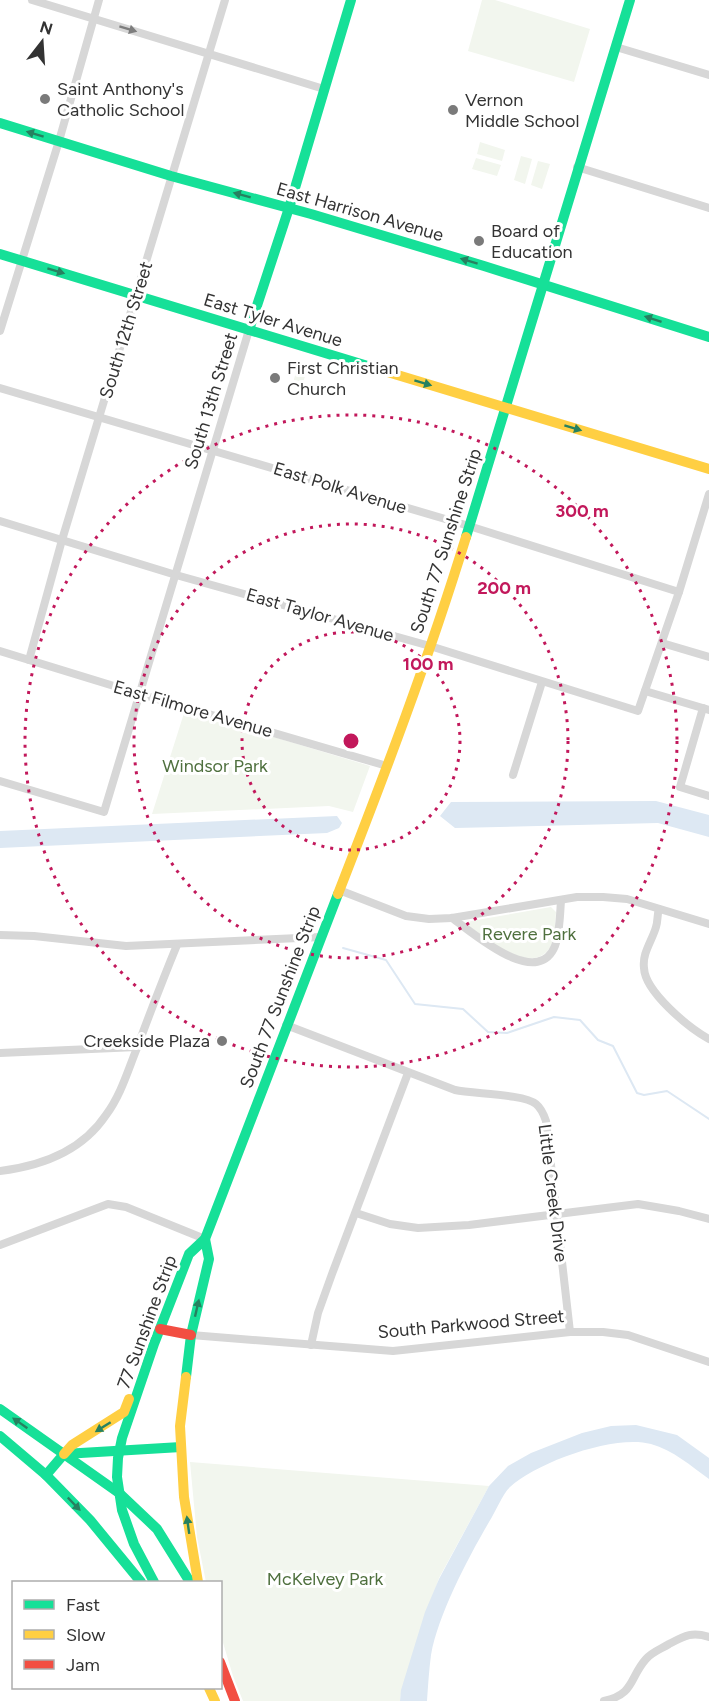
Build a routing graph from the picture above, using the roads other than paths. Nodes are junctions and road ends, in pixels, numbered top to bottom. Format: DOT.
graph roads {
  1 [pos="32,0"];
  2 [pos="99,0"];
  3 [pos="225,0"];
  4 [pos="351,0"];
  5 [pos="630,0"];
  6 [pos="94,19"];
  7 [pos="616,47"];
  8 [pos="208,53"];
  9 [pos="709,75"];
  10 [pos="324,89"];
  11 [pos="0,123"];
  12 [pos="59,141"];
  13 [pos="578,167"];
  14 [pos="171,176"];
  15 [pos="290,208"];
  16 [pos="709,208"];
  17 [pos="0,254"];
  18 [pos="22,260"];
  19 [pos="543,285"];
  20 [pos="137,296"];
  21 [pos="0,330"];
  22 [pos="249,330"];
  23 [pos="709,337"];
  24 [pos="0,388"];
  25 [pos="505,408"];
  26 [pos="100,416"];
  27 [pos="214,450"];
  28 [pos="709,469"];
  29 [pos="709,494"];
  30 [pos="0,521"];
  31 [pos="469,526"];
  32 [pos="62,540"];
  33 [pos="176,575"];
  34 [pos="679,592"];
  35 [pos="662,643"];
  36 [pos="430,646"];
  37 [pos="0,651"];
  38 [pos="709,657"];
  39 [pos="29,660"];
  40 [pos="542,682"];
  41 [pos="645,691"];
  42 [pos="140,694"];
  43 [pos="706,709"];
  44 [pos="387,766"];
  45 [pos="513,775"];
  46 [pos="0,781"];
  47 [pos="709,796"];
  48 [pos="339,890"];
  49 [pos="561,900"];
  50 [pos="659,909"];
  51 [pos="452,918"];
  52 [pos="709,924"];
  53 [pos="0,935"];
  54 [pos="321,937"];
  55 [pos="177,945"];
  56 [pos="285,1025"];
  57 [pos="709,1039"];
  58 [pos="137,1047"];
  59 [pos="0,1053"];
  60 [pos="408,1073"];
  61 [pos="0,1171"];
  62 [pos="356,1213"];
  63 [pos="556,1214"];
  64 [pos="709,1219"];
  65 [pos="205,1239"];
  66 [pos="0,1245"];
  67 [pos="160,1329"];
  68 [pos="570,1332"];
  69 [pos="191,1335"];
  70 [pos="154,1344"];
  71 [pos="311,1345"];
  72 [pos="709,1362"];
  73 [pos="0,1409"];
  74 [pos="126,1426"];
  75 [pos="180,1426"];
  76 [pos="0,1436"];
  77 [pos="157,1447"];
  78 [pos="181,1447"];
  79 [pos="140,1450"];
  80 [pos="119,1451"];
  81 [pos="64,1454"];
  82 [pos="46,1475"];
  83 [pos="119,1493"];
  84 [pos="140,1581"];
  85 [pos="153,1581"];
  86 [pos="189,1581"];
  87 [pos="198,1581"];
  88 [pos="709,1637"];
  89 [pos="222,1667"];
  90 [pos="235,1701"];
  91 [pos="604,1701"];
  1 -- 6 [label="street"];
  2 -- 6 [label="street"];
  3 -- 8 [label="street, South 12th Street"];
  4 -- 10 [label="main road, South 13th Street"];
  5 -- 7 [label="main road, South 77 Sunshine Strip"];
  6 -- 8 [label="street, one-way"];
  6 -- 12 [label="street"];
  7 -- 9 [label="street"];
  7 -- 13 [label="main road, South 77 Sunshine Strip"];
  8 -- 10 [label="street"];
  8 -- 14 [label="street, South 12th Street"];
  10 -- 15 [label="main road, South 13th Street"];
  12 -- 11 [label="main road, East Harrison Avenue, one-way"];
  12 -- 14 [label="main road, East Harrison Avenue"];
  12 -- 18 [label="street"];
  13 -- 16 [label="street"];
  13 -- 19 [label="main road, South 77 Sunshine Strip"];
  15 -- 14 [label="main road, East Harrison Avenue, one-way"];
  14 -- 20 [label="street, South 12th Street"];
  19 -- 15 [label="main road, East Harrison Avenue, one-way"];
  15 -- 22 [label="main road, South 13th Street"];
  17 -- 18 [label="main road, East Tyler Avenue"];
  18 -- 20 [label="main road, East Tyler Avenue, one-way"];
  18 -- 21 [label="street"];
  23 -- 19 [label="main road, East Harrison Avenue, one-way"];
  19 -- 25 [label="main road, South 77 Sunshine Strip"];
  20 -- 22 [label="main road, East Tyler Avenue"];
  20 -- 26 [label="street, South 12th Street"];
  22 -- 25 [label="main road, East Tyler Avenue, one-way"];
  22 -- 27 [label="street, South 13th Street"];
  24 -- 26 [label="street, East Polk Avenue"];
  25 -- 28 [label="main road, East Tyler Avenue, one-way"];
  25 -- 31 [label="main road, South 77 Sunshine Strip"];
  26 -- 27 [label="street, East Polk Avenue"];
  26 -- 32 [label="street, South 12th Street"];
  27 -- 31 [label="street, East Polk Avenue"];
  27 -- 33 [label="street, South 13th Street"];
  29 -- 34 [label="street"];
  30 -- 32 [label="street, East Taylor Avenue"];
  31 -- 34 [label="street, East Polk Avenue"];
  31 -- 36 [label="main road, South 77 Sunshine Strip"];
  32 -- 33 [label="street, East Taylor Avenue"];
  32 -- 39 [label="street, South 12th Street"];
  33 -- 36 [label="street, East Taylor Avenue"];
  33 -- 42 [label="street, South 13th Street"];
  34 -- 35 [label="street"];
  35 -- 38 [label="street"];
  35 -- 41 [label="street"];
  36 -- 40 [label="street, East Taylor Avenue"];
  36 -- 44 [label="main road, South 77 Sunshine Strip"];
  37 -- 39 [label="street, East Filmore Avenue"];
  39 -- 42 [label="street, East Filmore Avenue"];
  40 -- 41 [label="street, East Taylor Avenue"];
  40 -- 45 [label="street"];
  41 -- 43 [label="street"];
  42 -- 44 [label="street, East Filmore Avenue"];
  42 -- 46 [label="street, South 13th Street"];
  43 -- 47 [label="street"];
  44 -- 48 [label="main road, South 77 Sunshine Strip"];
  48 -- 51 [label="street"];
  48 -- 54 [label="main road, South 77 Sunshine Strip"];
  49 -- 50 [label="street"];
  49 -- 51 [label="street"];
  49 -- 51 [label="street"];
  50 -- 52 [label="street"];
  50 -- 57 [label="street"];
  53 -- 55 [label="street"];
  54 -- 55 [label="street"];
  54 -- 56 [label="main road, South 77 Sunshine Strip"];
  55 -- 58 [label="street"];
  56 -- 60 [label="street, Little Creek Drive"];
  56 -- 65 [label="main road, South 77 Sunshine Strip"];
  58 -- 59 [label="street"];
  58 -- 61 [label="street"];
  60 -- 62 [label="street"];
  60 -- 63 [label="street, Little Creek Drive"];
  62 -- 63 [label="street"];
  62 -- 71 [label="street"];
  63 -- 64 [label="street"];
  63 -- 68 [label="street, Little Creek Drive"];
  65 -- 66 [label="street"];
  65 -- 67 [label="main road, 77 Sunshine Strip"];
  69 -- 65 [label="main road, 77 Sunshine Strip, one-way"];
  67 -- 69 [label="main road, South Parkwood Street"];
  67 -- 70 [label="main road, 77 Sunshine Strip"];
  68 -- 71 [label="street, South Parkwood Street"];
  68 -- 72 [label="street, South Parkwood Street"];
  69 -- 71 [label="street, South Parkwood Street"];
  69 -- 75 [label="main road, 77 Sunshine Strip"];
  70 -- 74 [label="main road, 77 Sunshine Strip"];
  70 -- 81 [label="main road, one-way"];
  81 -- 73 [label="main road, one-way"];
  74 -- 79 [label="main road"];
  74 -- 80 [label="main road, 77 Sunshine Strip"];
  75 -- 77 [label="main road"];
  75 -- 78 [label="main road, 77 Sunshine Strip"];
  76 -- 82 [label="main road"];
  77 -- 78 [label="main road"];
  77 -- 79 [label="main road"];
  87 -- 78 [label="main road, 77 Sunshine Strip, one-way"];
  79 -- 80 [label="main road"];
  80 -- 81 [label="main road"];
  80 -- 83 [label="main road, 77 Sunshine Strip"];
  81 -- 82 [label="main road"];
  81 -- 83 [label="main road"];
  82 -- 84 [label="main road, one-way"];
  83 -- 85 [label="main road, 77 Sunshine Strip"];
  83 -- 86 [label="main road"];
  88 -- 91 [label="street"];
  89 -- 90 [label="main road"];
}
